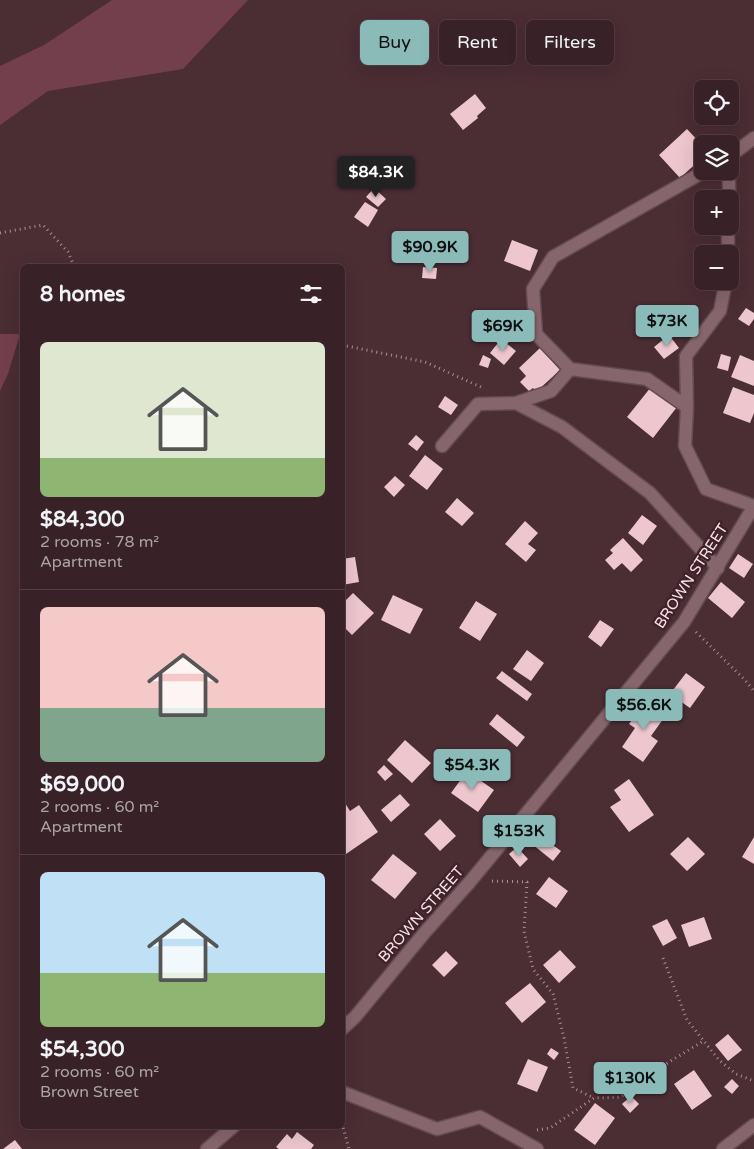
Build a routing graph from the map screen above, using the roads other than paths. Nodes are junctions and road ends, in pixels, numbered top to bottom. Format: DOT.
graph roads {
  1 [pos="754,138"];
  2 [pos="739,149"];
  3 [pos="694,177"];
  4 [pos="724,290"];
  5 [pos="570,368"];
  6 [pos="516,403"];
  7 [pos="687,406"];
  8 [pos="442,446"];
  9 [pos="754,506"];
  10 [pos="718,568"];
  11 [pos="345,1026"];
  12 [pos="345,1093"];
  13 [pos="754,1125"];
  14 [pos="230,1129"];
  15 [pos="207,1149"];
  16 [pos="537,1149"];
  17 [pos="724,1149"];
  1 -- 2 [label="street"];
  3 -- 5 [label="street"];
  4 -- 7 [label="street"];
  5 -- 6 [label="street"];
  5 -- 7 [label="street"];
  6 -- 8 [label="street"];
  6 -- 10 [label="street"];
  7 -- 9 [label="street"];
  9 -- 10 [label="street, BROWN STREET"];
  10 -- 11 [label="street, BROWN STREET"];
  12 -- 16 [label="street"];
  13 -- 17 [label="street"];
  14 -- 15 [label="street"];
}
